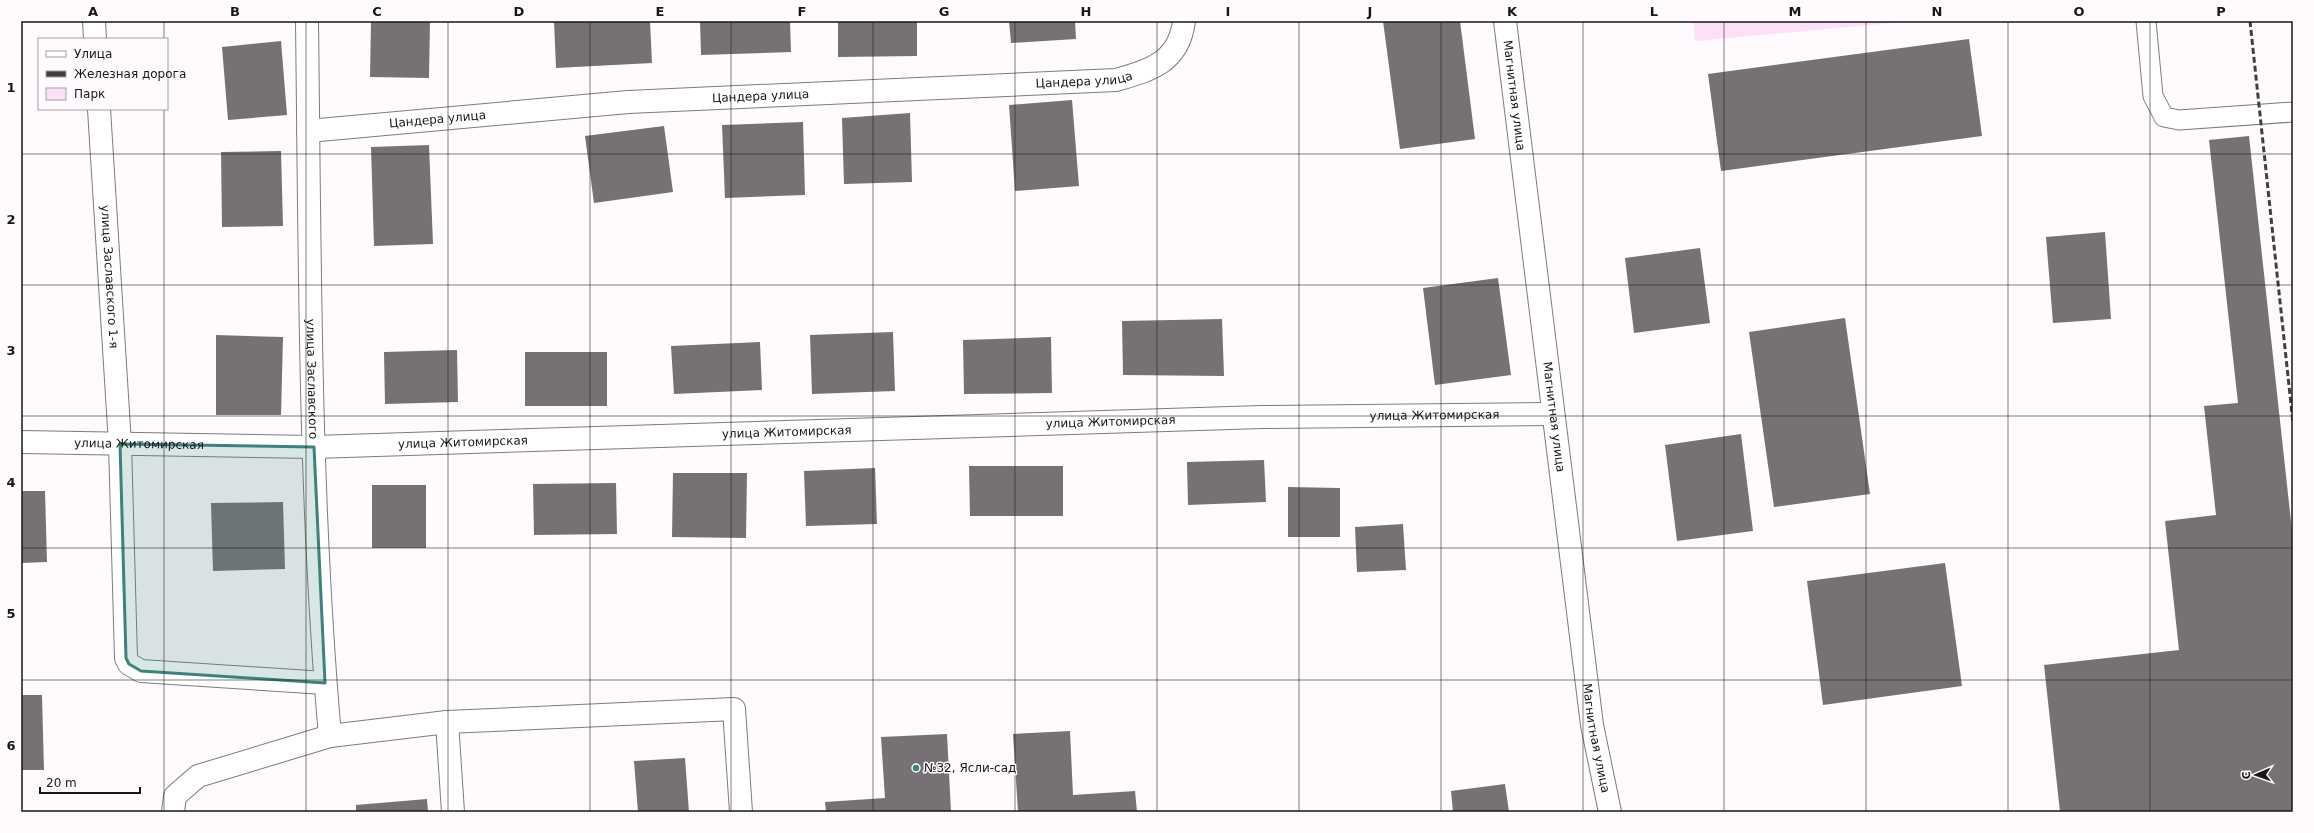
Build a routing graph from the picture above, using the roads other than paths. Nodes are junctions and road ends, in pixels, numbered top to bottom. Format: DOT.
graph roads {
  1 [pos="94,21"];
  2 [pos="307,21"];
  3 [pos="1184,21"];
  4 [pos="1505,21"];
  5 [pos="2146,21"];
  6 [pos="95,38"];
  7 [pos="99,110"];
  8 [pos="2293,112"];
  9 [pos="308,132"];
  10 [pos="1552,414"];
  11 [pos="21,442"];
  12 [pos="120,444"];
  13 [pos="314,447"];
  14 [pos="325,683"];
  15 [pos="447,722"];
  16 [pos="330,736"];
  17 [pos="172,812"];
  18 [pos="453,812"];
  19 [pos="741,812"];
  20 [pos="1610,812"];
  1 -- 6 [label="street"];
  2 -- 9 [label="street, улица Заславского"];
  3 -- 9 [label="street, Цандера улица"];
  4 -- 10 [label="street, Магнитная улица"];
  5 -- 8 [label="lane"];
  7 -- 12 [label="street, улица Заславского 1-я"];
  9 -- 13 [label="street, улица Заславского"];
  10 -- 13 [label="street, улица Житомирская"];
  10 -- 20 [label="street, Магнитная улица"];
  11 -- 12 [label="street, улица Житомирская"];
  12 -- 13 [label="street, улица Житомирская"];
  12 -- 14 [label="street, улица Заславского 1-я"];
  13 -- 14 [label="street, улица Заславского"];
  14 -- 16 [label="street, улица Заславского"];
  15 -- 16 [label="street"];
  15 -- 18 [label="street"];
  15 -- 19 [label="street"];
  16 -- 17 [label="street"];
}
